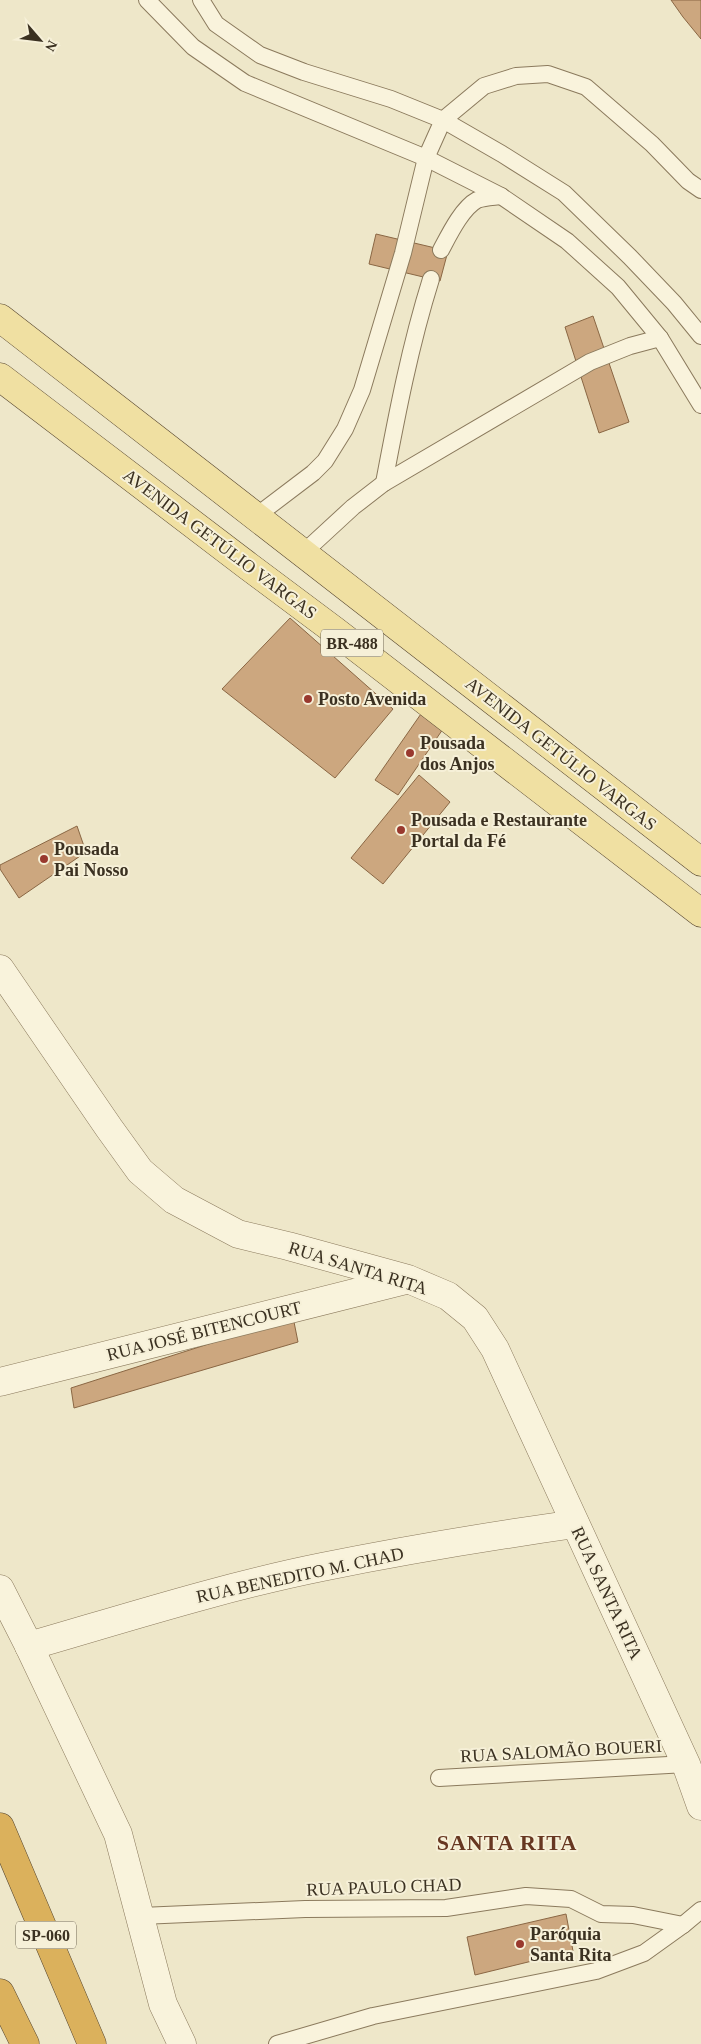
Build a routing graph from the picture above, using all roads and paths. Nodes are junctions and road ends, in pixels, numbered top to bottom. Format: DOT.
graph roads {
  1 [pos="147,0"];
  2 [pos="201,0"];
  3 [pos="443,120"];
  4 [pos="426,158"];
  5 [pos="701,190"];
  6 [pos="501,196"];
  7 [pos="441,250"];
  8 [pos="432,279"];
  9 [pos="0,318"];
  10 [pos="701,336"];
  11 [pos="660,338"];
  12 [pos="0,377"];
  13 [pos="701,405"];
  14 [pos="384,483"];
  15 [pos="255,517"];
  16 [pos="302,554"];
  17 [pos="248,566"];
  18 [pos="701,862"];
  19 [pos="701,913"];
  20 [pos="0,969"];
  21 [pos="408,1279"];
  22 [pos="0,1382"];
  23 [pos="575,1524"];
  24 [pos="0,1589"];
  25 [pos="30,1646"];
  26 [pos="686,1764"];
  27 [pos="438,1778"];
  28 [pos="701,1806"];
  29 [pos="0,1827"];
  30 [pos="701,1910"];
  31 [pos="141,1916"];
  32 [pos="683,1925"];
  33 [pos="0,1993"];
  34 [pos="25,2044"];
  35 [pos="92,2044"];
  36 [pos="182,2044"];
  37 [pos="277,2044"];
  1 -- 4 [label="lane"];
  2 -- 3 [label="lane"];
  3 -- 4 [label="lane"];
  3 -- 5 [label="lane"];
  3 -- 10 [label="lane"];
  4 -- 6 [label="lane"];
  4 -- 15 [label="lane"];
  6 -- 7 [label="lane"];
  6 -- 11 [label="lane"];
  8 -- 14 [label="lane"];
  9 -- 15 [label="main road, AVENIDA GETÚLIO VARGAS / BR-488"];
  11 -- 13 [label="lane"];
  11 -- 14 [label="lane"];
  12 -- 17 [label="main road, AVENIDA GETÚLIO VARGAS / BR-488"];
  14 -- 16 [label="lane"];
  15 -- 16 [label="main road, AVENIDA GETÚLIO VARGAS / BR-488"];
  16 -- 17 [label="main road"];
  16 -- 18 [label="main road, AVENIDA GETÚLIO VARGAS / BR-488"];
  17 -- 19 [label="main road, AVENIDA GETÚLIO VARGAS / BR-488"];
  20 -- 21 [label="street, RUA SANTA RITA"];
  21 -- 22 [label="street, RUA JOSÉ BITENCOURT"];
  21 -- 23 [label="street, RUA SANTA RITA"];
  23 -- 25 [label="street, RUA BENEDITO M. CHAD"];
  23 -- 26 [label="street, RUA SANTA RITA"];
  24 -- 25 [label="street"];
  25 -- 31 [label="street"];
  26 -- 27 [label="lane, RUA SALOMÃO BOUERI"];
  26 -- 28 [label="street, RUA SANTA RITA"];
  29 -- 35 [label="highway, SP-060"];
  30 -- 32 [label="lane"];
  31 -- 32 [label="lane, RUA PAULO CHAD"];
  31 -- 36 [label="street"];
  32 -- 37 [label="lane"];
  33 -- 34 [label="highway"];
}
